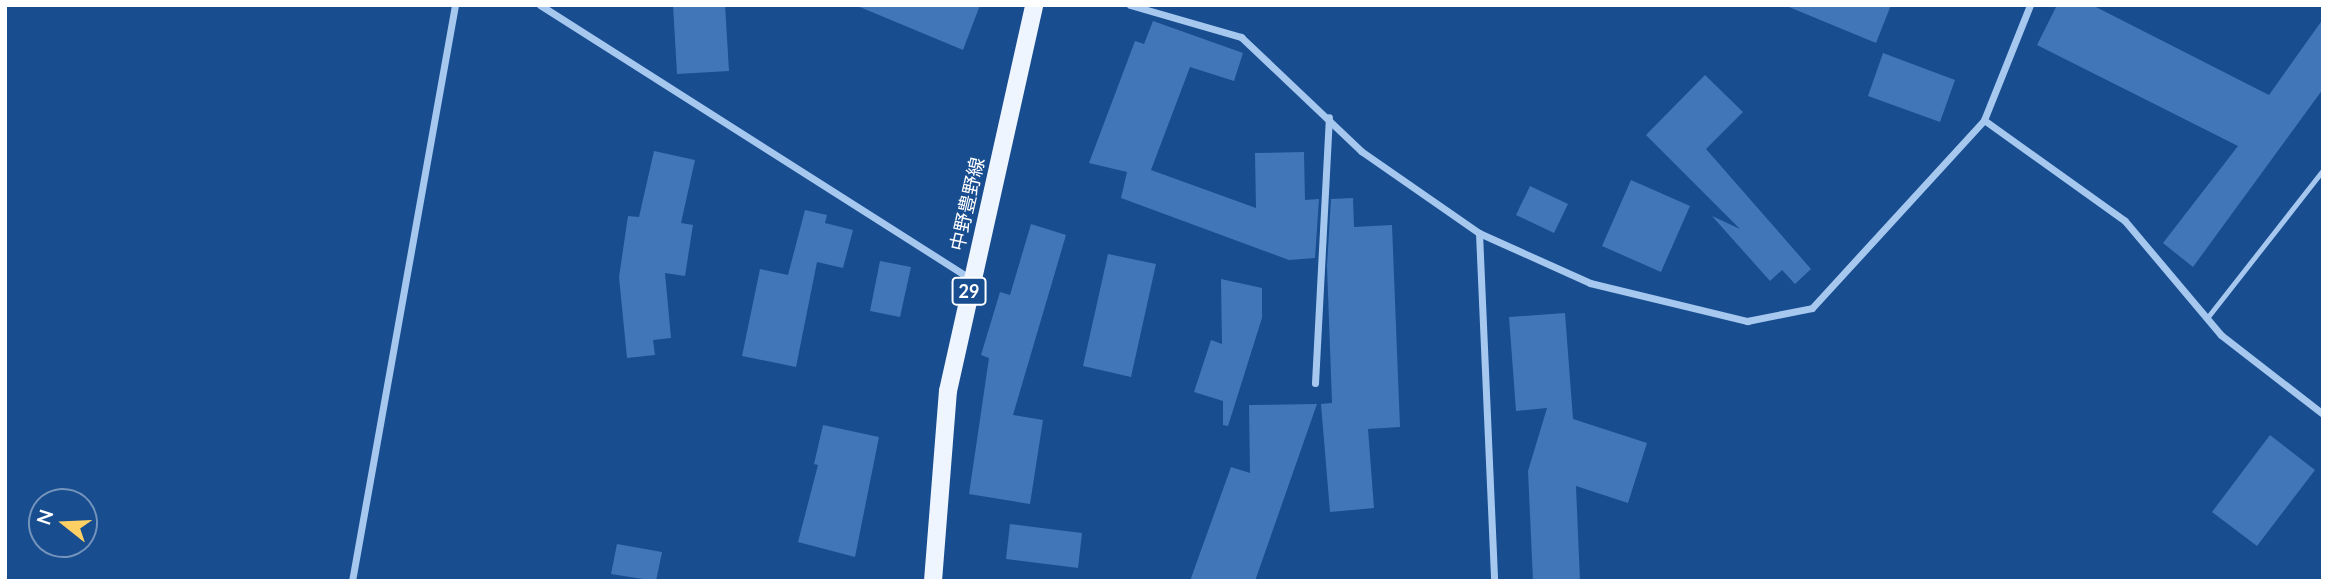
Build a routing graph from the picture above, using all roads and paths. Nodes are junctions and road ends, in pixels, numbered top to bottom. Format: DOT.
graph roads {
  1 [pos="455,5"];
  2 [pos="540,5"];
  3 [pos="1034,5"];
  4 [pos="1130,5"];
  5 [pos="2030,5"];
  6 [pos="1329,117"];
  7 [pos="1984,120"];
  8 [pos="2323,170"];
  9 [pos="1479,233"];
  10 [pos="971,279"];
  11 [pos="2207,318"];
  12 [pos="1315,383"];
  13 [pos="2323,414"];
  14 [pos="352,581"];
  15 [pos="933,581"];
  16 [pos="1494,581"];
  1 -- 14 [label="street"];
  2 -- 10 [label="street"];
  3 -- 10 [label="main road, 中野豊野線 / 29"];
  4 -- 6 [label="street"];
  5 -- 7 [label="street"];
  6 -- 9 [label="street"];
  6 -- 12 [label="street"];
  7 -- 9 [label="street"];
  7 -- 11 [label="street"];
  8 -- 11 [label="lane"];
  9 -- 16 [label="street"];
  10 -- 15 [label="main road, 中野豊野線 / 29"];
  11 -- 13 [label="street"];
}
